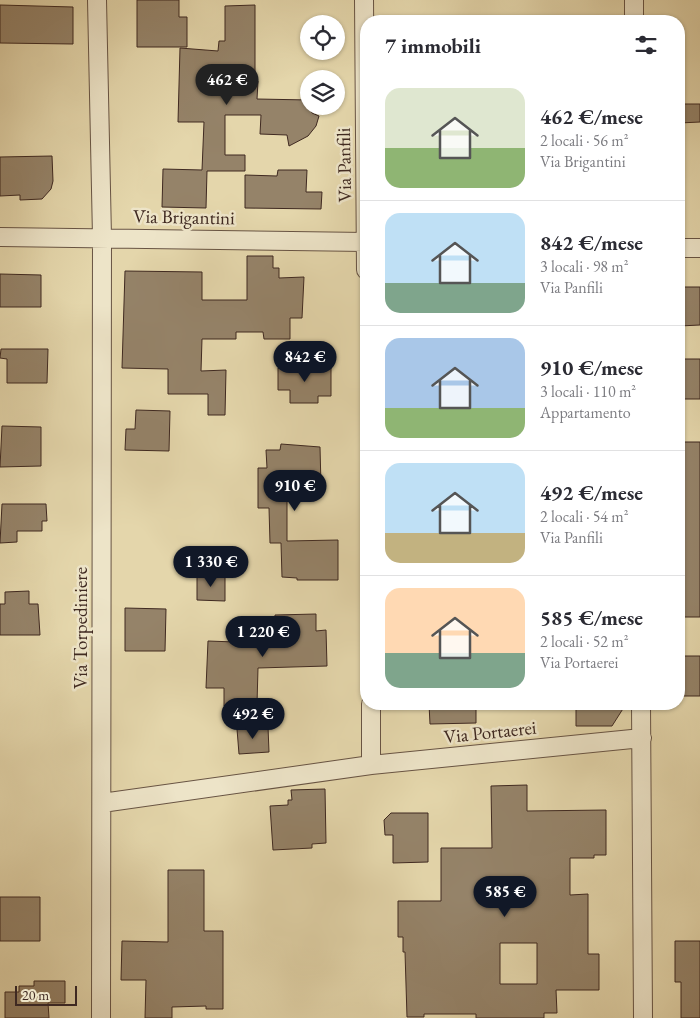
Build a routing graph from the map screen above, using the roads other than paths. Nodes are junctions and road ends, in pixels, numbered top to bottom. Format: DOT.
graph roads {
  1 [pos="97,0"];
  2 [pos="364,0"];
  3 [pos="634,0"];
  4 [pos="364,15"];
  5 [pos="634,15"];
  6 [pos="102,237"];
  7 [pos="0,238"];
  8 [pos="360,242"];
  9 [pos="685,248"];
  10 [pos="700,248"];
  11 [pos="371,710"];
  12 [pos="641,710"];
  13 [pos="642,738"];
  14 [pos="371,765"];
  15 [pos="102,803"];
  16 [pos="102,1018"];
  17 [pos="643,1018"];
  1 -- 6 [label="street, Via Torpediniere"];
  2 -- 4 [label="street, Via Panfili"];
  3 -- 5 [label="street"];
  6 -- 7 [label="street, Via Brigantini"];
  6 -- 8 [label="street, Via Brigantini"];
  6 -- 15 [label="street, Via Torpediniere"];
  9 -- 10 [label="street"];
  11 -- 14 [label="street"];
  12 -- 13 [label="street"];
  13 -- 14 [label="street, Via Portaerei"];
  13 -- 17 [label="street"];
  14 -- 15 [label="street, Via Portaerei"];
  15 -- 16 [label="street, Via Torpediniere"];
}
